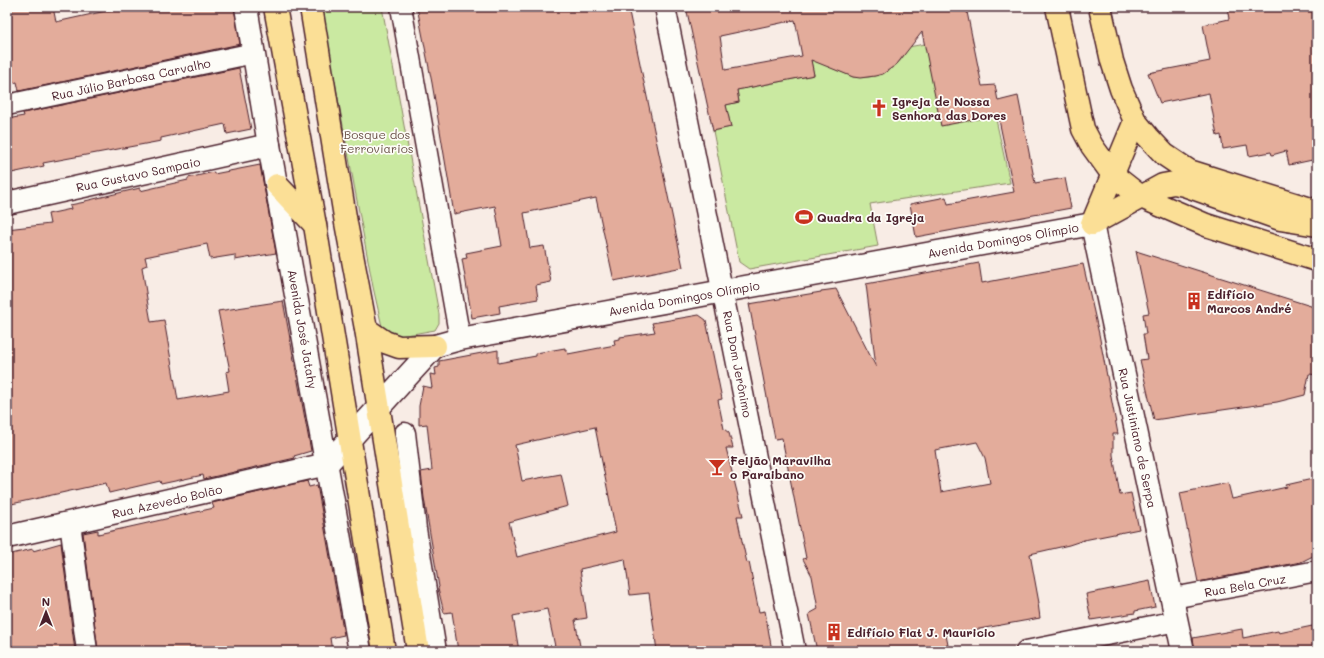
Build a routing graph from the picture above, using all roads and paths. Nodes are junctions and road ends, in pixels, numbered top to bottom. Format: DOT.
graph roads {
  1 [pos="246,7"];
  2 [pos="275,7"];
  3 [pos="311,7"];
  4 [pos="401,7"];
  5 [pos="665,7"];
  6 [pos="1057,7"];
  7 [pos="1100,7"];
  8 [pos="254,52"];
  9 [pos="7,105"];
  10 [pos="1135,121"];
  11 [pos="269,145"];
  12 [pos="1112,175"];
  13 [pos="277,185"];
  14 [pos="1141,197"];
  15 [pos="7,203"];
  16 [pos="1317,211"];
  17 [pos="1092,224"];
  18 [pos="315,225"];
  19 [pos="1317,225"];
  20 [pos="1317,260"];
  21 [pos="723,291"];
  22 [pos="366,329"];
  23 [pos="460,339"];
  24 [pos="435,346"];
  25 [pos="378,407"];
  26 [pos="406,433"];
  27 [pos="350,439"];
  28 [pos="327,464"];
  29 [pos="396,514"];
  30 [pos="70,523"];
  31 [pos="416,529"];
  32 [pos="7,537"];
  33 [pos="1317,571"];
  34 [pos="1173,598"];
  35 [pos="1177,621"];
  36 [pos="87,651"];
  37 [pos="360,651"];
  38 [pos="384,651"];
  39 [pos="418,651"];
  40 [pos="436,651"];
  41 [pos="796,651"];
  42 [pos="1026,651"];
  43 [pos="1183,651"];
  1 -- 8 [label="street, Avenida José Jatahy"];
  2 -- 18 [label="main road"];
  3 -- 22 [label="main road"];
  4 -- 23 [label="street"];
  5 -- 21 [label="street, Rua Dom Jerônimo"];
  6 -- 12 [label="main road"];
  7 -- 10 [label="main road"];
  8 -- 9 [label="street, Rua Júlio Barbosa Carvalho"];
  8 -- 11 [label="street, Avenida José Jatahy"];
  10 -- 12 [label="main road"];
  10 -- 16 [label="main road"];
  11 -- 13 [label="street, Avenida José Jatahy"];
  11 -- 15 [label="street, Rua Gustavo Sampaio"];
  12 -- 14 [label="main road"];
  12 -- 17 [label="main road"];
  13 -- 18 [label="main road"];
  13 -- 28 [label="street, Avenida José Jatahy"];
  14 -- 17 [label="main road"];
  14 -- 19 [label="main road"];
  14 -- 20 [label="main road"];
  17 -- 21 [label="street, Avenida Domingos Olímpio"];
  17 -- 34 [label="street, Rua Justiniano de Serpa"];
  18 -- 27 [label="main road"];
  21 -- 23 [label="street, Avenida Domingos Olímpio"];
  21 -- 41 [label="street, Rua Dom Jerônimo"];
  22 -- 24 [label="main road"];
  22 -- 25 [label="main road"];
  23 -- 24 [label="street, Avenida Domingos Olímpio"];
  24 -- 25 [label="street"];
  25 -- 27 [label="street"];
  25 -- 29 [label="main road"];
  26 -- 31 [label="street"];
  27 -- 28 [label="street"];
  27 -- 38 [label="main road"];
  28 -- 30 [label="street, Rua Azevedo Bolão"];
  28 -- 37 [label="street, Avenida José Jatahy"];
  29 -- 31 [label="main road"];
  29 -- 39 [label="main road"];
  30 -- 32 [label="street, Rua Azevedo Bolão"];
  30 -- 36 [label="street"];
  31 -- 40 [label="street"];
  33 -- 34 [label="street, Rua Bela Cruz"];
  34 -- 35 [label="street, Rua Justiniano de Serpa"];
  35 -- 42 [label="street"];
  35 -- 43 [label="street, Rua Justiniano de Serpa"];
}
